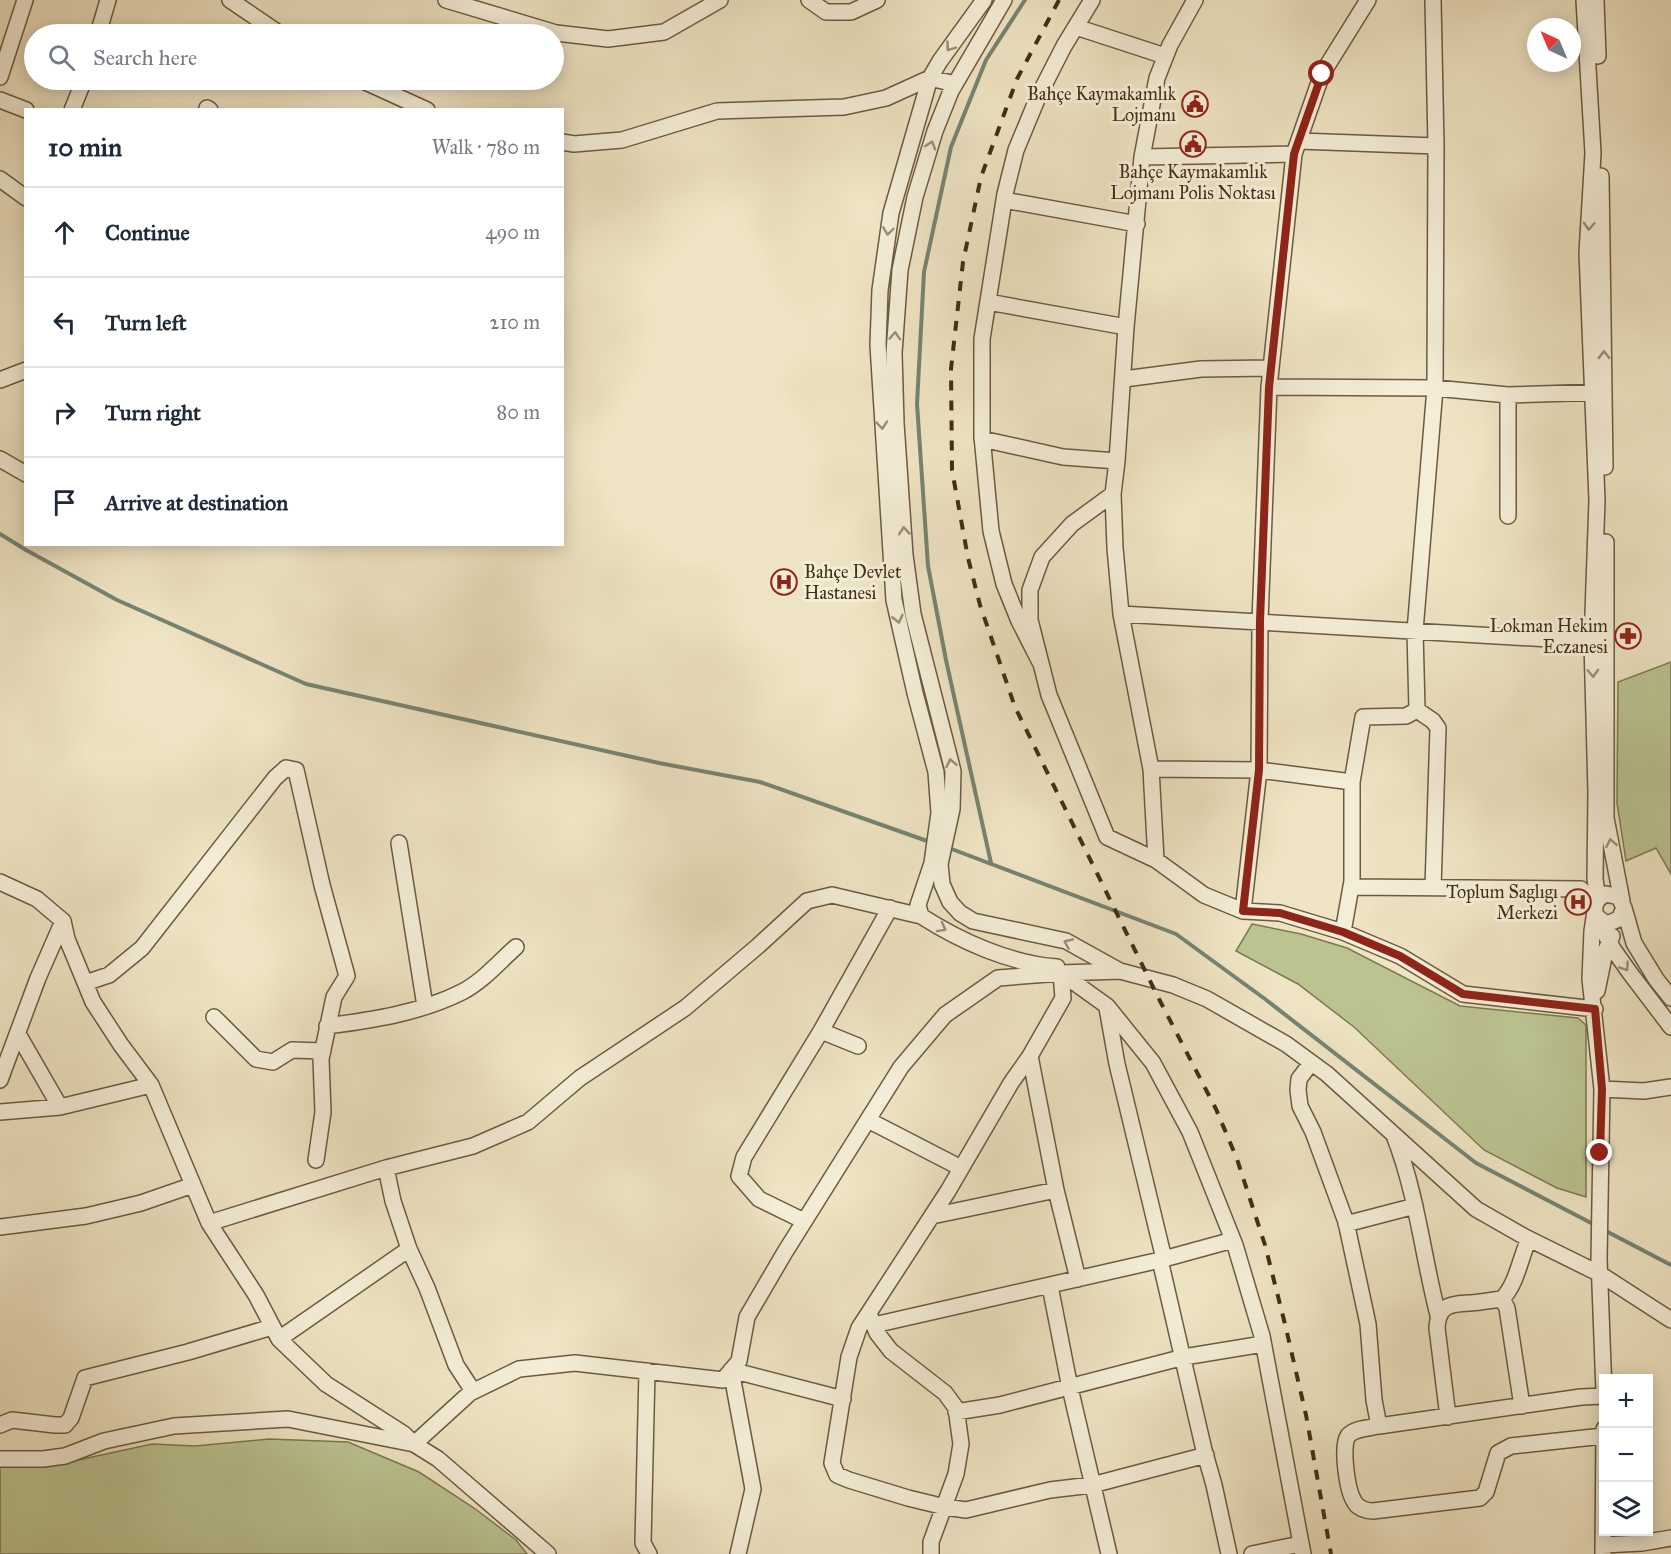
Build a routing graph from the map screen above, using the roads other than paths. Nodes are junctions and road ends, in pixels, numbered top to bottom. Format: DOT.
graph roads {
  1 [pos="25,0"];
  2 [pos="108,0"];
  3 [pos="230,0"];
  4 [pos="446,0"];
  5 [pos="720,0"];
  6 [pos="809,0"];
  7 [pos="877,0"];
  8 [pos="984,0"];
  9 [pos="1004,0"];
  10 [pos="1092,0"];
  11 [pos="1195,0"];
  12 [pos="1368,0"];
  13 [pos="1433,0"];
  14 [pos="1584,0"];
  15 [pos="1596,0"];
  16 [pos="101,24"];
  17 [pos="265,24"];
  18 [pos="526,24"];
  19 [pos="1076,27"];
  20 [pos="564,34"];
  21 [pos="1165,56"];
  22 [pos="0,77"];
  23 [pos="930,78"];
  24 [pos="955,84"];
  25 [pos="80,90"];
  26 [pos="383,90"];
  27 [pos="0,100"];
  28 [pos="73,108"];
  29 [pos="423,108"];
  30 [pos="24,109"];
  31 [pos="564,142"];
  32 [pos="1436,146"];
  33 [pos="1297,148"];
  34 [pos="1142,157"];
  35 [pos="0,179"];
  36 [pos="24,197"];
  37 [pos="1004,200"];
  38 [pos="1137,224"];
  39 [pos="1595,253"];
  40 [pos="988,302"];
  41 [pos="1126,327"];
  42 [pos="1270,368"];
  43 [pos="24,371"];
  44 [pos="1124,379"];
  45 [pos="0,380"];
  46 [pos="1269,387"];
  47 [pos="1435,388"];
  48 [pos="1598,392"];
  49 [pos="1508,395"];
  50 [pos="982,439"];
  51 [pos="0,459"];
  52 [pos="1117,461"];
  53 [pos="24,473"];
  54 [pos="1113,494"];
  55 [pos="1508,516"];
  56 [pos="1121,614"];
  57 [pos="1260,621"];
  58 [pos="1415,631"];
  59 [pos="1598,642"];
  60 [pos="1041,664"];
  61 [pos="1417,710"];
  62 [pos="1151,769"];
  63 [pos="1259,770"];
  64 [pos="1352,782"];
  65 [pos="944,817"];
  66 [pos="399,843"];
  67 [pos="1156,860"];
  68 [pos="936,862"];
  69 [pos="0,882"];
  70 [pos="1351,887"];
  71 [pos="1433,888"];
  72 [pos="1596,907"];
  73 [pos="890,908"];
  74 [pos="1622,909"];
  75 [pos="1243,911"];
  76 [pos="921,916"];
  77 [pos="63,921"];
  78 [pos="1343,932"];
  79 [pos="1610,940"];
  80 [pos="516,947"];
  81 [pos="1120,970"];
  82 [pos="1061,973"];
  83 [pos="85,983"];
  84 [pos="1671,998"];
  85 [pos="425,1006"];
  86 [pos="1107,1006"];
  87 [pos="1595,1009"];
  88 [pos="214,1017"];
  89 [pos="327,1026"];
  90 [pos="1671,1027"];
  91 [pos="821,1031"];
  92 [pos="18,1034"];
  93 [pos="858,1046"];
  94 [pos="323,1051"];
  95 [pos="1030,1056"];
  96 [pos="3,1062"];
  97 [pos="1311,1063"];
  98 [pos="0,1080"];
  99 [pos="151,1085"];
  100 [pos="1671,1087"];
  101 [pos="1602,1089"];
  102 [pos="60,1107"];
  103 [pos="0,1112"];
  104 [pos="868,1119"];
  105 [pos="1394,1134"];
  106 [pos="316,1160"];
  107 [pos="386,1167"];
  108 [pos="962,1168"];
  109 [pos="194,1185"];
  110 [pos="1056,1190"];
  111 [pos="1415,1206"];
  112 [pos="932,1216"];
  113 [pos="804,1221"];
  114 [pos="209,1223"];
  115 [pos="1346,1224"];
  116 [pos="0,1227"];
  117 [pos="1529,1239"];
  118 [pos="1233,1240"];
  119 [pos="410,1249"];
  120 [pos="1162,1260"];
  121 [pos="1600,1266"];
  122 [pos="1078,1279"];
  123 [pos="1050,1286"];
  124 [pos="1502,1299"];
  125 [pos="1438,1315"];
  126 [pos="871,1319"];
  127 [pos="1671,1320"];
  128 [pos="275,1333"];
  129 [pos="1263,1344"];
  130 [pos="1184,1357"];
  131 [pos="731,1370"];
  132 [pos="647,1371"];
  133 [pos="1603,1374"];
  134 [pos="1070,1386"];
  135 [pos="473,1391"];
  136 [pos="1599,1394"];
  137 [pos="843,1400"];
  138 [pos="1522,1406"];
  139 [pos="956,1412"];
  140 [pos="1448,1417"];
  141 [pos="0,1425"];
  142 [pos="1379,1426"];
  143 [pos="1599,1437"];
  144 [pos="414,1444"];
  145 [pos="1206,1455"];
  146 [pos="0,1459"];
  147 [pos="1604,1482"];
  148 [pos="1092,1485"];
  149 [pos="945,1507"];
  150 [pos="1671,1538"];
  151 [pos="1301,1549"];
  152 [pos="1603,1550"];
  153 [pos="548,1554"];
  154 [pos="649,1554"];
  155 [pos="738,1554"];
  156 [pos="930,1554"];
  157 [pos="1109,1554"];
  158 [pos="1229,1554"];
  159 [pos="1251,1554"];
  1 -- 22 [label="street"];
  2 -- 16 [label="street"];
  3 -- 17 [label="street"];
  4 -- 18 [label="street"];
  5 -- 20 [label="street"];
  6 -- 7 [label="street"];
  8 -- 23 [label="street, one-way"];
  9 -- 24 [label="street"];
  10 -- 19 [label="street"];
  11 -- 21 [label="street"];
  12 -- 33 [label="street"];
  13 -- 32 [label="street"];
  14 -- 39 [label="street, one-way"];
  15 -- 39 [label="street"];
  19 -- 21 [label="street"];
  19 -- 37 [label="street"];
  21 -- 34 [label="street"];
  23 -- 24 [label="street"];
  23 -- 31 [label="street"];
  23 -- 65 [label="street, one-way"];
  65 -- 24 [label="street, one-way"];
  25 -- 28 [label="street"];
  26 -- 29 [label="street"];
  27 -- 30 [label="street"];
  32 -- 33 [label="street"];
  32 -- 47 [label="street"];
  33 -- 34 [label="street"];
  33 -- 42 [label="street"];
  34 -- 38 [label="street"];
  35 -- 36 [label="street"];
  37 -- 38 [label="street"];
  37 -- 40 [label="street"];
  38 -- 41 [label="street"];
  39 -- 48 [label="street"];
  40 -- 41 [label="street"];
  40 -- 50 [label="street"];
  41 -- 44 [label="street"];
  42 -- 44 [label="street"];
  42 -- 46 [label="street"];
  43 -- 45 [label="street"];
  44 -- 52 [label="street"];
  46 -- 47 [label="street"];
  46 -- 57 [label="street"];
  47 -- 49 [label="street"];
  47 -- 58 [label="street"];
  48 -- 49 [label="street"];
  48 -- 59 [label="street"];
  49 -- 55 [label="street"];
  50 -- 52 [label="street"];
  50 -- 60 [label="street"];
  51 -- 53 [label="street"];
  52 -- 54 [label="street"];
  54 -- 56 [label="street"];
  54 -- 60 [label="street"];
  56 -- 57 [label="street"];
  56 -- 62 [label="street"];
  57 -- 58 [label="street"];
  57 -- 63 [label="street"];
  58 -- 59 [label="street"];
  58 -- 61 [label="street"];
  59 -- 72 [label="street, one-way"];
  74 -- 59 [label="street, one-way"];
  60 -- 67 [label="street"];
  61 -- 64 [label="street"];
  61 -- 71 [label="street"];
  62 -- 63 [label="street"];
  62 -- 67 [label="street"];
  63 -- 64 [label="street"];
  63 -- 75 [label="street"];
  64 -- 70 [label="street"];
  65 -- 68 [label="street"];
  66 -- 85 [label="street"];
  67 -- 75 [label="street"];
  68 -- 76 [label="street"];
  81 -- 68 [label="street, one-way"];
  69 -- 77 [label="street"];
  70 -- 71 [label="street"];
  70 -- 78 [label="street"];
  71 -- 72 [label="street"];
  72 -- 74 [label="street"];
  72 -- 74 [label="street"];
  72 -- 79 [label="street"];
  72 -- 87 [label="street"];
  73 -- 76 [label="street"];
  73 -- 91 [label="street"];
  73 -- 107 [label="street"];
  74 -- 79 [label="street"];
  74 -- 84 [label="street"];
  75 -- 78 [label="street"];
  76 -- 81 [label="street, one-way"];
  77 -- 83 [label="street"];
  77 -- 92 [label="street"];
  78 -- 87 [label="street"];
  79 -- 87 [label="street"];
  79 -- 90 [label="street, one-way"];
  80 -- 85 [label="street"];
  81 -- 82 [label="street"];
  81 -- 97 [label="street"];
  82 -- 86 [label="street"];
  82 -- 95 [label="street"];
  82 -- 104 [label="street"];
  83 -- 89 [label="street"];
  83 -- 99 [label="street"];
  85 -- 89 [label="street"];
  86 -- 118 [label="street"];
  86 -- 120 [label="street"];
  87 -- 101 [label="street"];
  88 -- 94 [label="street"];
  89 -- 94 [label="street"];
  91 -- 93 [label="street"];
  91 -- 113 [label="street"];
  92 -- 96 [label="street"];
  92 -- 102 [label="street"];
  94 -- 106 [label="street"];
  95 -- 108 [label="street"];
  95 -- 110 [label="street"];
  96 -- 98 [label="street"];
  97 -- 105 [label="street"];
  97 -- 115 [label="street"];
  99 -- 102 [label="street"];
  99 -- 109 [label="street"];
  100 -- 101 [label="street"];
  101 -- 121 [label="street"];
  102 -- 103 [label="street"];
  104 -- 108 [label="street"];
  104 -- 113 [label="street"];
  105 -- 111 [label="street"];
  105 -- 117 [label="street"];
  107 -- 114 [label="street"];
  107 -- 119 [label="street"];
  108 -- 112 [label="street"];
  109 -- 114 [label="street"];
  109 -- 116 [label="street"];
  110 -- 112 [label="street"];
  110 -- 122 [label="street"];
  111 -- 115 [label="street"];
  111 -- 125 [label="street"];
  112 -- 126 [label="street"];
  113 -- 131 [label="street"];
  114 -- 128 [label="street"];
  115 -- 142 [label="street"];
  117 -- 121 [label="street"];
  117 -- 124 [label="street"];
  118 -- 120 [label="street"];
  118 -- 129 [label="street"];
  119 -- 128 [label="street"];
  119 -- 135 [label="street"];
  120 -- 122 [label="street"];
  120 -- 130 [label="street"];
  121 -- 127 [label="street"];
  121 -- 133 [label="street"];
  122 -- 123 [label="street"];
  123 -- 126 [label="street"];
  123 -- 134 [label="street"];
  124 -- 125 [label="street"];
  124 -- 138 [label="street"];
  125 -- 140 [label="street"];
  126 -- 137 [label="street"];
  126 -- 139 [label="street"];
  128 -- 141 [label="street"];
  128 -- 144 [label="street"];
  129 -- 130 [label="street"];
  129 -- 151 [label="street"];
  130 -- 134 [label="street"];
  130 -- 145 [label="street"];
  131 -- 132 [label="street"];
  131 -- 137 [label="street"];
  131 -- 155 [label="street"];
  132 -- 135 [label="street"];
  132 -- 154 [label="street"];
  134 -- 139 [label="street"];
  134 -- 148 [label="street"];
  135 -- 144 [label="street"];
  136 -- 138 [label="street"];
  137 -- 149 [label="street"];
  138 -- 140 [label="street"];
  139 -- 149 [label="street"];
  140 -- 142 [label="street"];
  142 -- 143 [label="street"];
  144 -- 146 [label="street"];
  144 -- 153 [label="street"];
  145 -- 148 [label="street"];
  145 -- 158 [label="street"];
  147 -- 152 [label="street"];
  148 -- 149 [label="street"];
  148 -- 157 [label="street"];
  149 -- 156 [label="street"];
  150 -- 152 [label="street"];
  151 -- 159 [label="street"];
}
